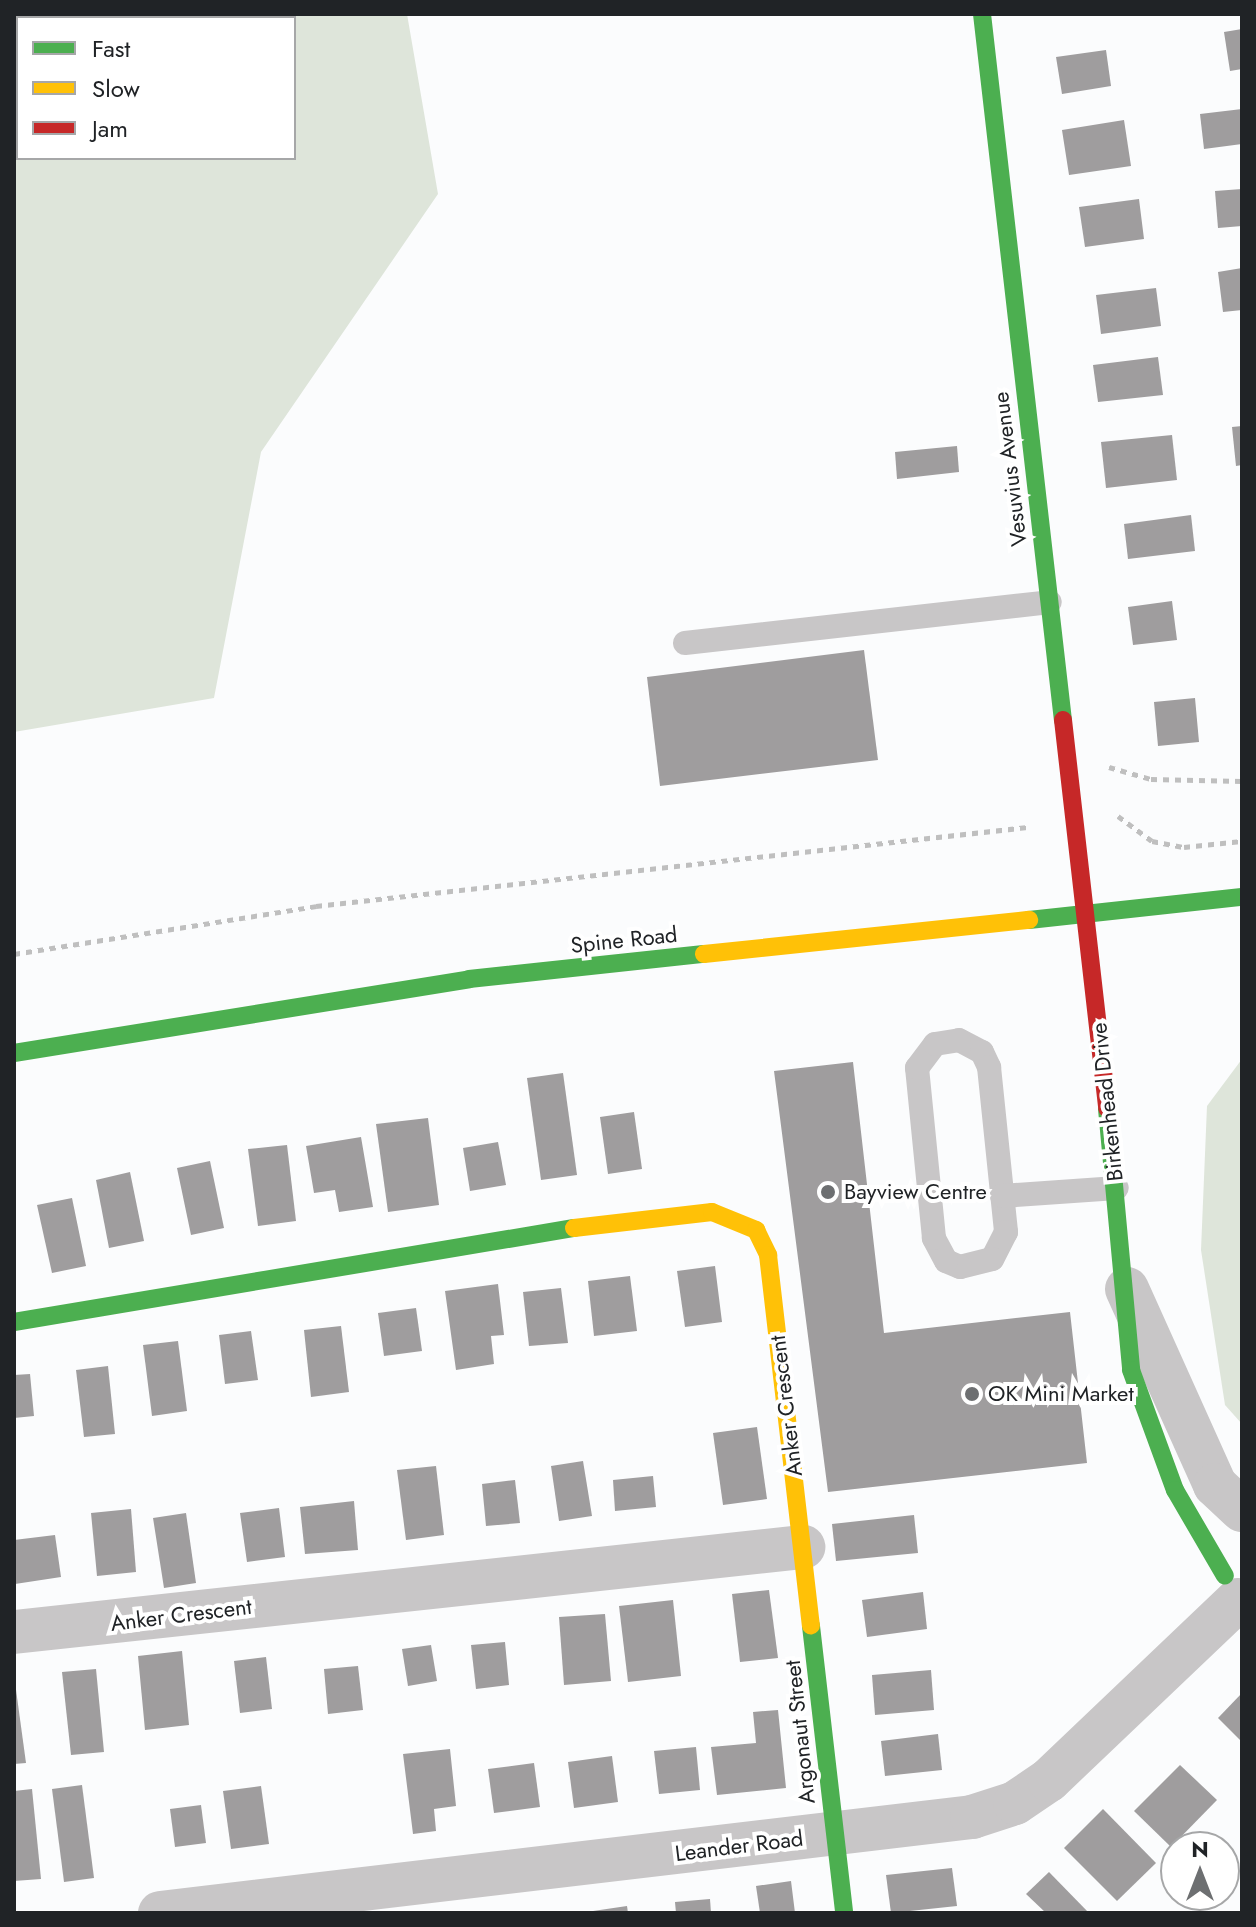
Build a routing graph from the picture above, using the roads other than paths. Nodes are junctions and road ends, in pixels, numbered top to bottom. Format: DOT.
graph roads {
  1 [pos="982,14"];
  2 [pos="1050,602"];
  3 [pos="685,643"];
  4 [pos="1242,897"];
  5 [pos="1086,918"];
  6 [pos="14,1053"];
  7 [pos="1117,1188"];
  8 [pos="1002,1196"];
  9 [pos="1126,1286"];
  10 [pos="14,1322"];
  11 [pos="1242,1510"];
  12 [pos="1242,1534"];
  13 [pos="803,1547"];
  14 [pos="1235,1592"];
  15 [pos="14,1632"];
  16 [pos="834,1834"];
  17 [pos="160,1913"];
  18 [pos="844,1913"];
  1 -- 2 [label="street, Vesuvius Avenue"];
  2 -- 3 [label="lane"];
  2 -- 5 [label="street, Vesuvius Avenue"];
  4 -- 5 [label="street, Spine Road"];
  5 -- 6 [label="street, Spine Road"];
  5 -- 7 [label="street, Birkenhead Drive"];
  7 -- 8 [label="lane"];
  7 -- 9 [label="street, Birkenhead Drive"];
  8 -- 8 [label="lane"];
  9 -- 11 [label="street, Birkenhead Drive"];
  9 -- 14 [label="street, Birkenhead Drive"];
  10 -- 13 [label="street, Anker Crescent"];
  12 -- 14 [label="street"];
  13 -- 15 [label="street, Anker Crescent"];
  13 -- 16 [label="street, Argonaut Street"];
  14 -- 16 [label="street, Leander Road"];
  16 -- 17 [label="street, Leander Road"];
  16 -- 18 [label="street, Argonaut Street"];
}
